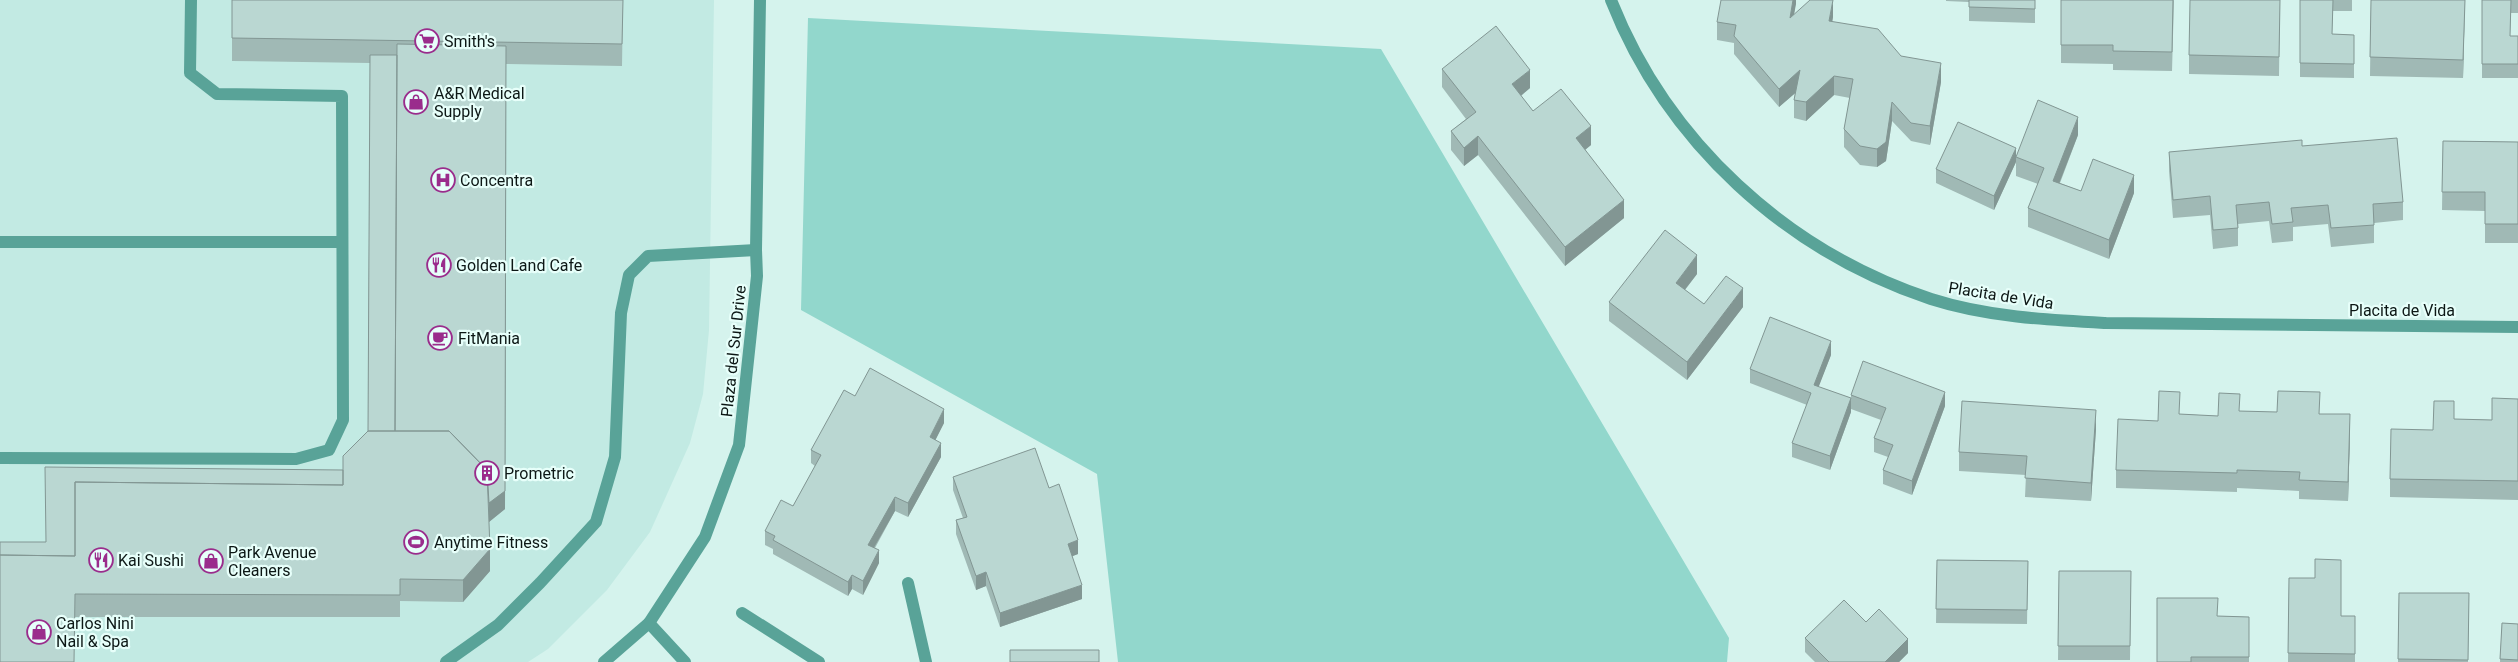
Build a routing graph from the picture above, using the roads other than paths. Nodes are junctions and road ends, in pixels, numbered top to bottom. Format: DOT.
graph roads {
  1 [pos="191,0"];
  2 [pos="760,0"];
  3 [pos="1611,0"];
  4 [pos="0,242"];
  5 [pos="342,242"];
  6 [pos="756,250"];
  7 [pos="2518,327"];
  8 [pos="0,458"];
  9 [pos="908,583"];
  10 [pos="742,613"];
  11 [pos="649,623"];
  12 [pos="446,662"];
  13 [pos="604,662"];
  14 [pos="685,662"];
  15 [pos="819,662"];
  16 [pos="926,662"];
  1 -- 5 [label="street"];
  2 -- 6 [label="street, Plaza del Sur Drive"];
  3 -- 7 [label="street, Placita de Vida"];
  4 -- 5 [label="street"];
  5 -- 8 [label="street"];
  6 -- 11 [label="street, Plaza del Sur Drive"];
  6 -- 12 [label="street"];
  9 -- 16 [label="street"];
  10 -- 15 [label="street"];
  11 -- 13 [label="street, Plaza del Sur Drive"];
  11 -- 14 [label="street"];
}
